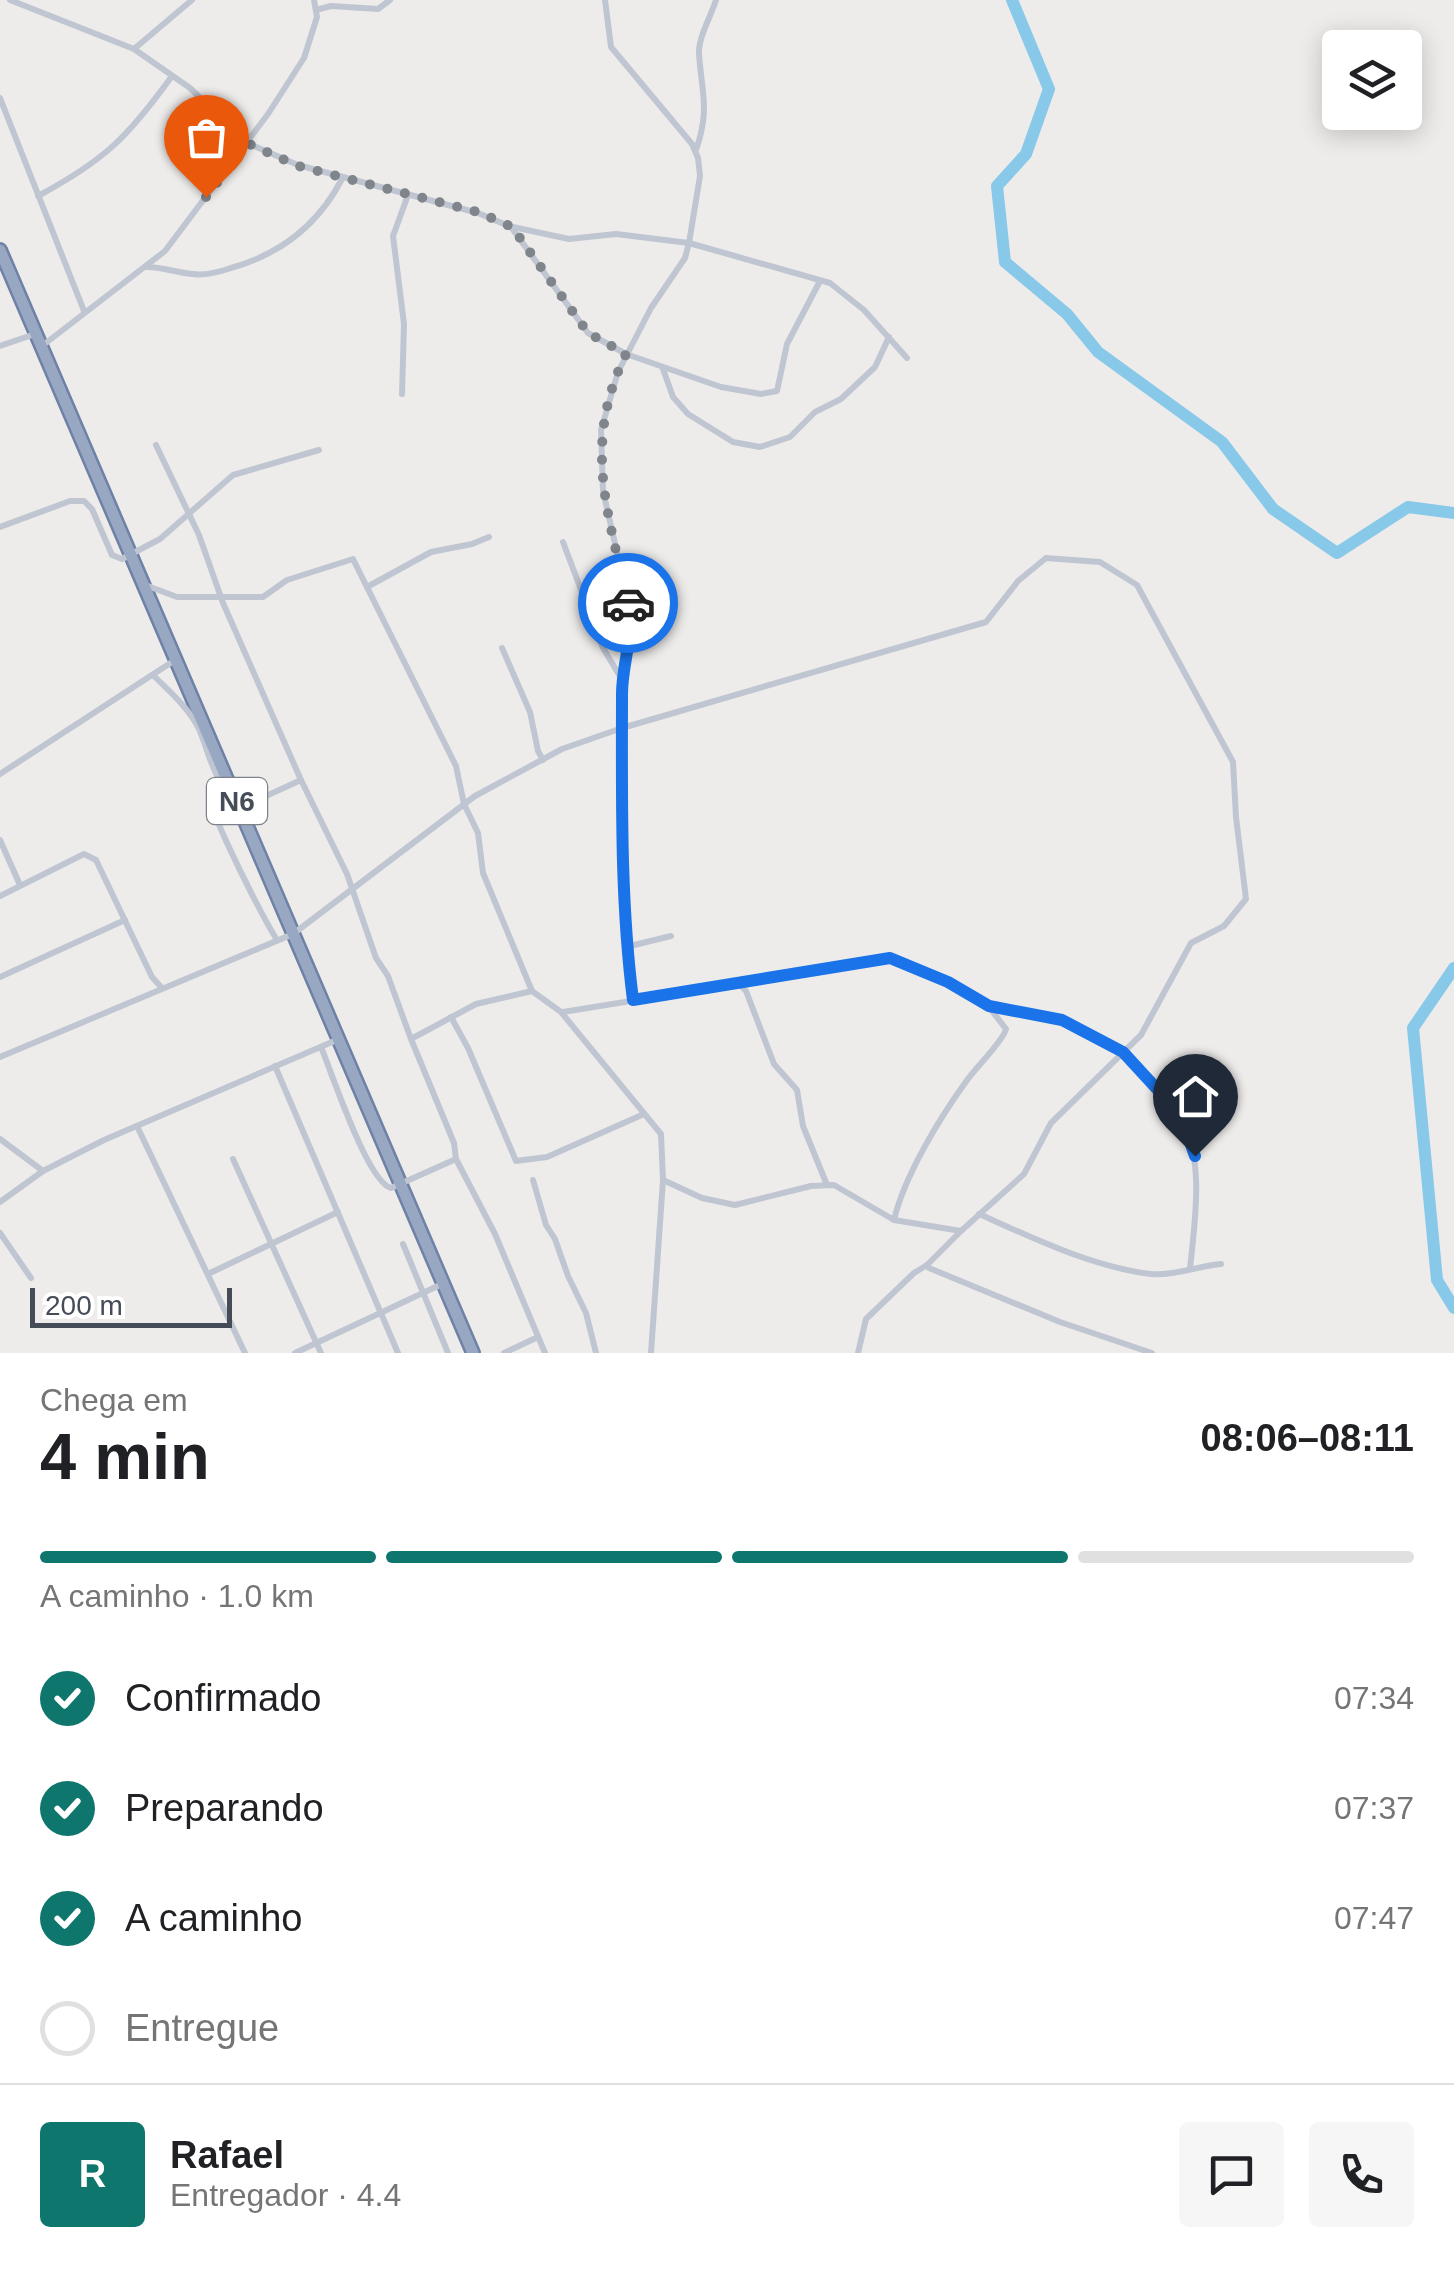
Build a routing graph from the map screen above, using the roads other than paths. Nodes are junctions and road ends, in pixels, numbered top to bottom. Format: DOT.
graph roads {
  1 [pos="10,0"];
  2 [pos="192,0"];
  3 [pos="314,0"];
  4 [pos="390,0"];
  5 [pos="604,0"];
  6 [pos="716,0"];
  7 [pos="179,4"];
  8 [pos="316,10"];
  9 [pos="134,49"];
  10 [pos="172,76"];
  11 [pos="0,98"];
  12 [pos="247,143"];
  13 [pos="696,151"];
  14 [pos="342,179"];
  15 [pos="408,195"];
  16 [pos="38,196"];
  17 [pos="512,227"];
  18 [pos="690,243"];
  19 [pos="0,250"];
  20 [pos="147,267"];
  21 [pos="820,281"];
  22 [pos="84,311"];
  23 [pos="36,334"];
  24 [pos="889,337"];
  25 [pos="0,346"];
  26 [pos="41,347"];
  27 [pos="626,354"];
  28 [pos="908,358"];
  29 [pos="663,367"];
  30 [pos="402,394"];
  31 [pos="156,445"];
  32 [pos="319,450"];
  33 [pos="186,514"];
  34 [pos="0,527"];
  35 [pos="489,536"];
  36 [pos="563,542"];
  37 [pos="131,554"];
  38 [pos="144,585"];
  39 [pos="367,587"];
  40 [pos="222,597"];
  41 [pos="502,648"];
  42 [pos="176,660"];
  43 [pos="152,675"];
  44 [pos="622,680"];
  45 [pos="622,728"];
  46 [pos="543,760"];
  47 [pos="0,774"];
  48 [pos="224,779"];
  49 [pos="301,780"];
  50 [pos="464,804"];
  51 [pos="240,808"];
  52 [pos="0,840"];
  53 [pos="20,886"];
  54 [pos="350,888"];
  55 [pos="0,896"];
  56 [pos="125,920"];
  57 [pos="294,934"];
  58 [pos="671,936"];
  59 [pos="277,940"];
  60 [pos="626,947"];
  61 [pos="0,977"];
  62 [pos="736,982"];
  63 [pos="162,986"];
  64 [pos="532,991"];
  65 [pos="633,1000"];
  66 [pos="989,1006"];
  67 [pos="561,1012"];
  68 [pos="1018,1014"];
  69 [pos="450,1017"];
  70 [pos="1006,1029"];
  71 [pos="339,1039"];
  72 [pos="411,1039"];
  73 [pos="321,1047"];
  74 [pos="1123,1052"];
  75 [pos="0,1057"];
  76 [pos="275,1066"];
  77 [pos="644,1114"];
  78 [pos="138,1126"];
  79 [pos="0,1139"];
  80 [pos="234,1159"];
  81 [pos="456,1159"];
  82 [pos="43,1171"];
  83 [pos="532,1180"];
  84 [pos="663,1180"];
  85 [pos="400,1183"];
  86 [pos="828,1185"];
  87 [pos="0,1202"];
  88 [pos="338,1212"];
  89 [pos="980,1214"];
  90 [pos="894,1220"];
  91 [pos="961,1231"];
  92 [pos="0,1234"];
  93 [pos="272,1243"];
  94 [pos="403,1244"];
  95 [pos="1221,1264"];
  96 [pos="927,1265"];
  97 [pos="1190,1269"];
  98 [pos="208,1274"];
  99 [pos="31,1278"];
  100 [pos="443,1283"];
  101 [pos="426,1294"];
  102 [pos="379,1312"];
  103 [pos="538,1337"];
  104 [pos="316,1343"];
  105 [pos="246,1353"];
  106 [pos="295,1353"];
  107 [pos="321,1353"];
  108 [pos="398,1353"];
  109 [pos="448,1353"];
  110 [pos="473,1353"];
  111 [pos="504,1353"];
  112 [pos="545,1353"];
  113 [pos="596,1353"];
  114 [pos="651,1353"];
  115 [pos="858,1353"];
  116 [pos="1152,1353"];
  1 -- 9 [label="street"];
  2 -- 7 [label="street"];
  3 -- 8 [label="street"];
  4 -- 8 [label="street"];
  5 -- 13 [label="street"];
  6 -- 13 [label="street"];
  7 -- 9 [label="street"];
  8 -- 12 [label="street"];
  9 -- 10 [label="street"];
  10 -- 12 [label="street"];
  10 -- 16 [label="street"];
  11 -- 16 [label="street"];
  12 -- 14 [label="street"];
  12 -- 20 [label="street"];
  13 -- 18 [label="street"];
  14 -- 15 [label="street"];
  14 -- 20 [label="street"];
  15 -- 17 [label="street"];
  15 -- 30 [label="street"];
  16 -- 22 [label="street"];
  17 -- 18 [label="street"];
  17 -- 27 [label="street"];
  18 -- 21 [label="street"];
  18 -- 27 [label="street"];
  19 -- 23 [label="highway, N6"];
  20 -- 22 [label="street"];
  21 -- 24 [label="street"];
  21 -- 29 [label="street"];
  22 -- 26 [label="street"];
  23 -- 25 [label="street"];
  23 -- 26 [label="highway, N6"];
  24 -- 28 [label="street"];
  24 -- 29 [label="street"];
  26 -- 37 [label="highway, N6"];
  27 -- 29 [label="street"];
  27 -- 44 [label="street"];
  31 -- 33 [label="street"];
  32 -- 33 [label="street"];
  33 -- 37 [label="street"];
  33 -- 40 [label="street"];
  34 -- 37 [label="street"];
  35 -- 39 [label="street"];
  36 -- 44 [label="street"];
  37 -- 38 [label="highway, N6"];
  38 -- 40 [label="street"];
  38 -- 42 [label="highway, N6"];
  39 -- 40 [label="street"];
  39 -- 50 [label="street"];
  40 -- 49 [label="street"];
  41 -- 46 [label="street"];
  42 -- 43 [label="street"];
  42 -- 48 [label="highway, N6"];
  43 -- 47 [label="street"];
  43 -- 48 [label="street"];
  44 -- 45 [label="street"];
  45 -- 46 [label="street"];
  45 -- 60 [label="street"];
  45 -- 74 [label="street"];
  46 -- 50 [label="street"];
  48 -- 51 [label="highway, N6"];
  48 -- 59 [label="street"];
  49 -- 51 [label="street"];
  49 -- 54 [label="street"];
  50 -- 54 [label="street"];
  50 -- 64 [label="street"];
  51 -- 57 [label="highway, N6"];
  52 -- 53 [label="street"];
  53 -- 55 [label="street"];
  53 -- 56 [label="street"];
  54 -- 57 [label="street"];
  54 -- 72 [label="street"];
  56 -- 61 [label="street"];
  56 -- 63 [label="street"];
  57 -- 59 [label="street"];
  57 -- 71 [label="highway, N6"];
  58 -- 60 [label="street"];
  59 -- 63 [label="street"];
  60 -- 65 [label="street"];
  62 -- 65 [label="street"];
  62 -- 66 [label="street"];
  62 -- 86 [label="street"];
  63 -- 75 [label="street"];
  64 -- 67 [label="street"];
  64 -- 69 [label="street"];
  65 -- 67 [label="street"];
  66 -- 68 [label="street"];
  66 -- 70 [label="street"];
  67 -- 77 [label="street"];
  68 -- 70 [label="street"];
  68 -- 74 [label="street"];
  69 -- 72 [label="street"];
  69 -- 77 [label="street"];
  70 -- 90 [label="street"];
  71 -- 73 [label="street"];
  71 -- 85 [label="highway, N6"];
  72 -- 81 [label="street"];
  73 -- 76 [label="street"];
  73 -- 85 [label="street"];
  74 -- 89 [label="street"];
  74 -- 97 [label="street"];
  76 -- 78 [label="street"];
  76 -- 88 [label="street"];
  77 -- 84 [label="street"];
  78 -- 82 [label="street"];
  78 -- 98 [label="street"];
  79 -- 82 [label="street"];
  80 -- 93 [label="street"];
  81 -- 85 [label="street"];
  81 -- 103 [label="street"];
  82 -- 87 [label="street"];
  83 -- 113 [label="street"];
  84 -- 86 [label="street"];
  84 -- 114 [label="street"];
  85 -- 100 [label="highway, N6"];
  86 -- 90 [label="street"];
  88 -- 93 [label="street"];
  88 -- 102 [label="street"];
  89 -- 91 [label="street"];
  89 -- 97 [label="street"];
  90 -- 91 [label="street"];
  91 -- 96 [label="street"];
  92 -- 99 [label="street"];
  93 -- 98 [label="street"];
  93 -- 104 [label="street"];
  94 -- 101 [label="street"];
  95 -- 97 [label="street"];
  96 -- 115 [label="street"];
  96 -- 116 [label="street"];
  98 -- 105 [label="street"];
  100 -- 101 [label="street"];
  100 -- 110 [label="highway, N6"];
  101 -- 102 [label="street"];
  101 -- 109 [label="street"];
  102 -- 104 [label="street"];
  102 -- 108 [label="street"];
  103 -- 111 [label="street"];
  103 -- 112 [label="street"];
  104 -- 106 [label="street"];
  104 -- 107 [label="street"];
}
